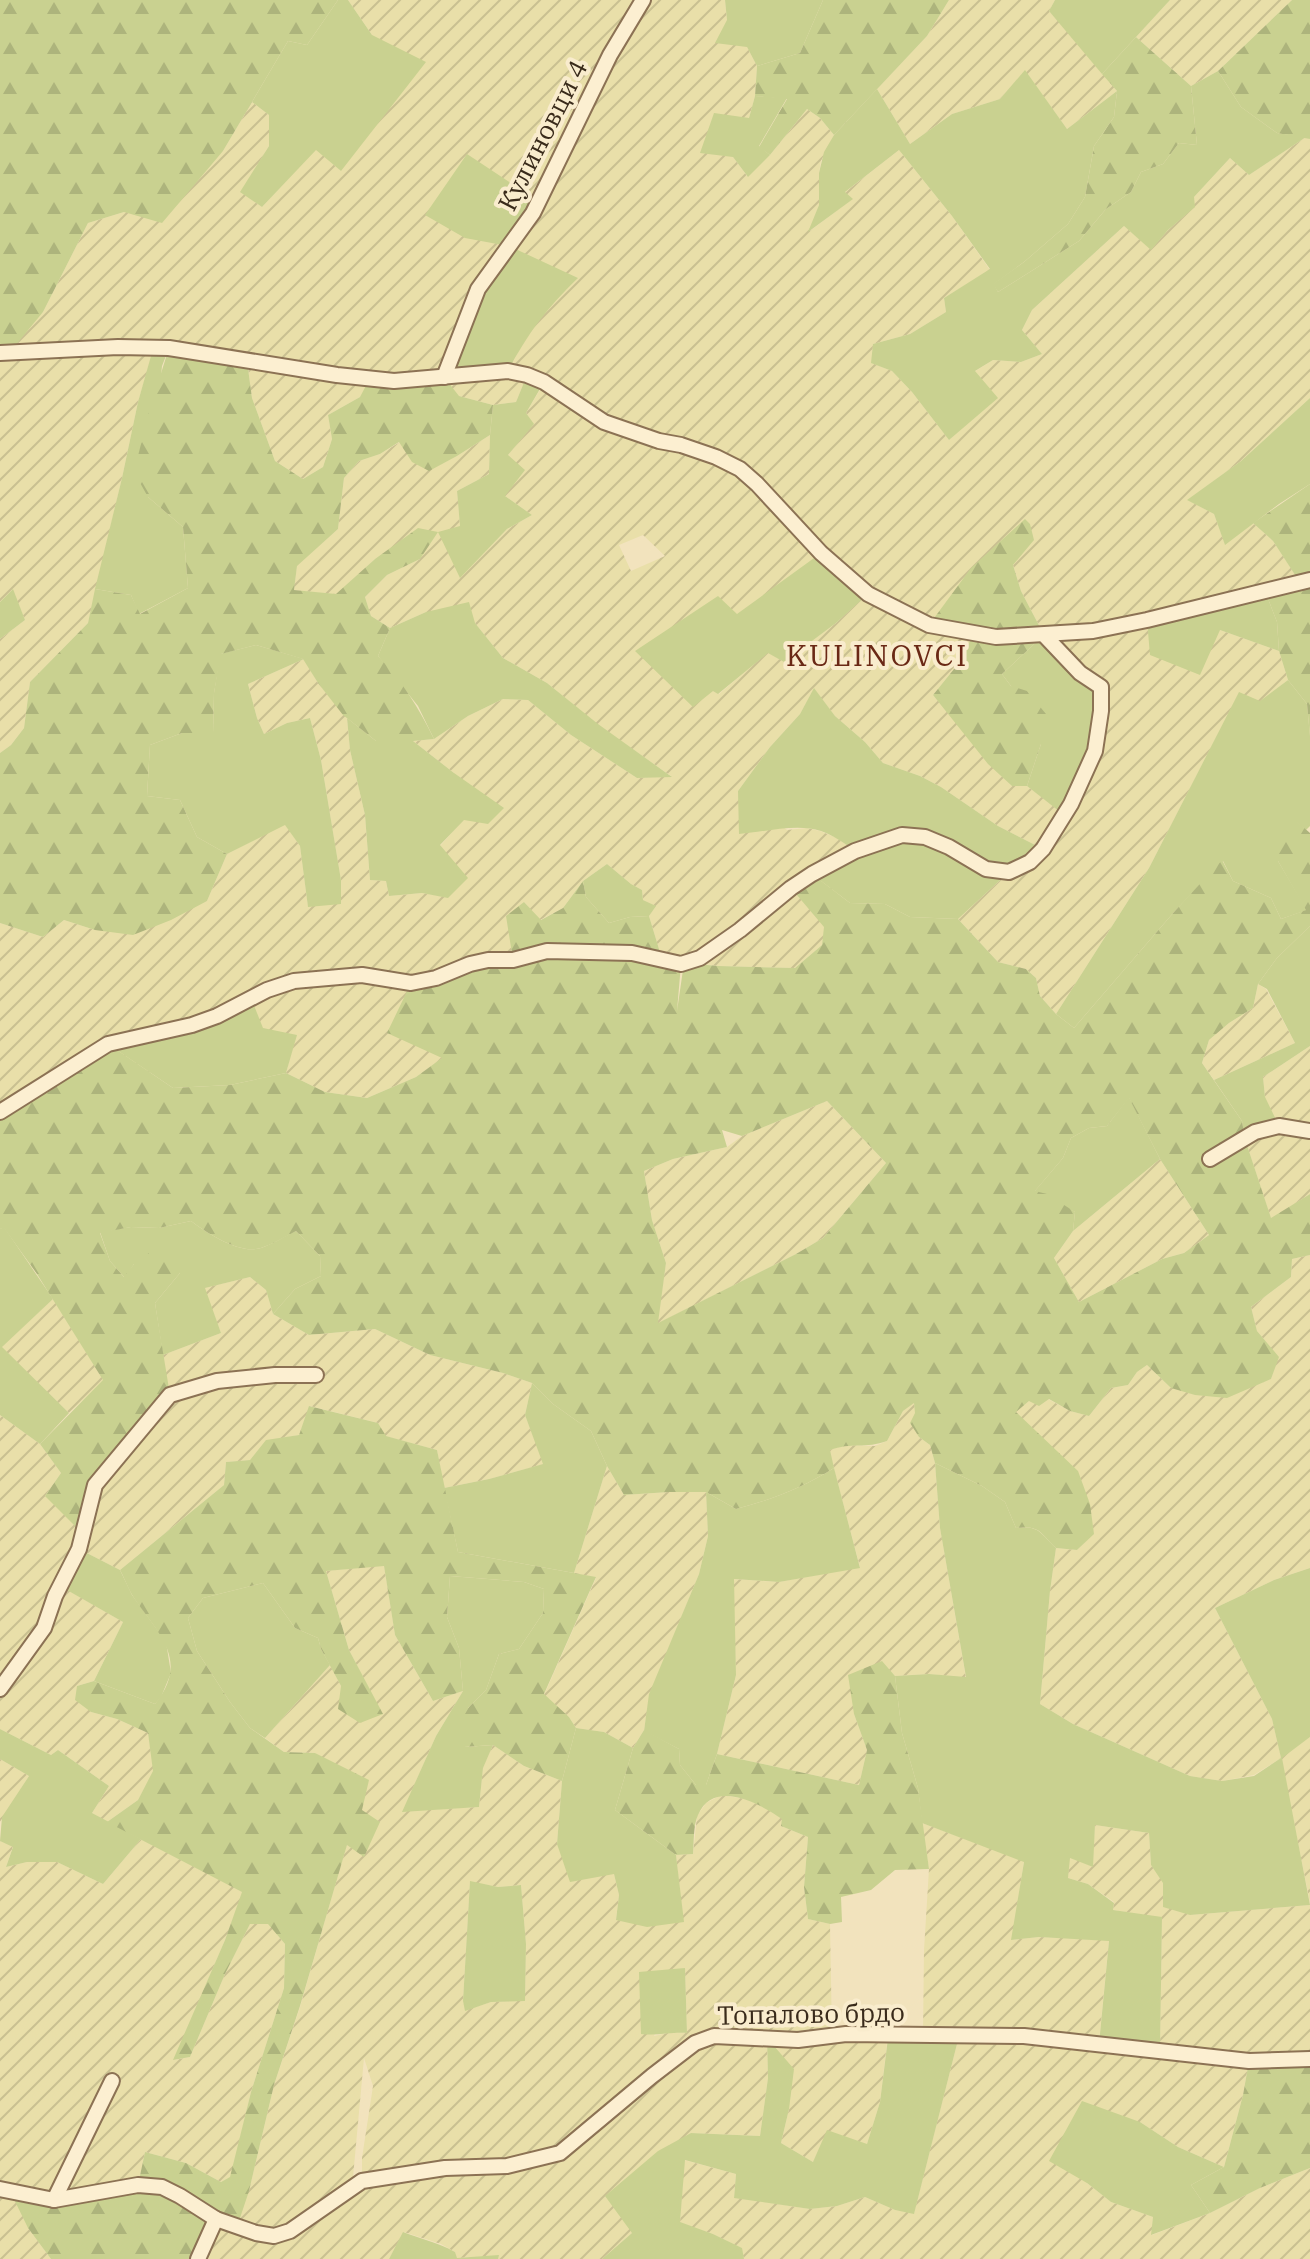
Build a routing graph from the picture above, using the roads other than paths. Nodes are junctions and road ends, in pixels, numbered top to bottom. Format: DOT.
graph roads {
  1 [pos="643,0"];
  2 [pos="0,353"];
  3 [pos="444,377"];
  4 [pos="1310,580"];
  5 [pos="1044,635"];
  6 [pos="0,1112"];
  7 [pos="1310,1131"];
  8 [pos="1210,1159"];
  9 [pos="316,1375"];
  10 [pos="0,1689"];
  11 [pos="1310,2059"];
  12 [pos="112,2081"];
  13 [pos="0,2189"];
  14 [pos="54,2200"];
  15 [pos="216,2219"];
  16 [pos="198,2259"];
  1 -- 3 [label="street, Кулиновци 4"];
  2 -- 3 [label="street"];
  3 -- 5 [label="street"];
  4 -- 5 [label="street"];
  5 -- 6 [label="street"];
  7 -- 8 [label="street"];
  9 -- 10 [label="street"];
  11 -- 15 [label="street, Топалово брдо"];
  12 -- 14 [label="street"];
  13 -- 14 [label="street, Топалово брдо"];
  14 -- 15 [label="street, Топалово брдо"];
  15 -- 16 [label="street"];
}
